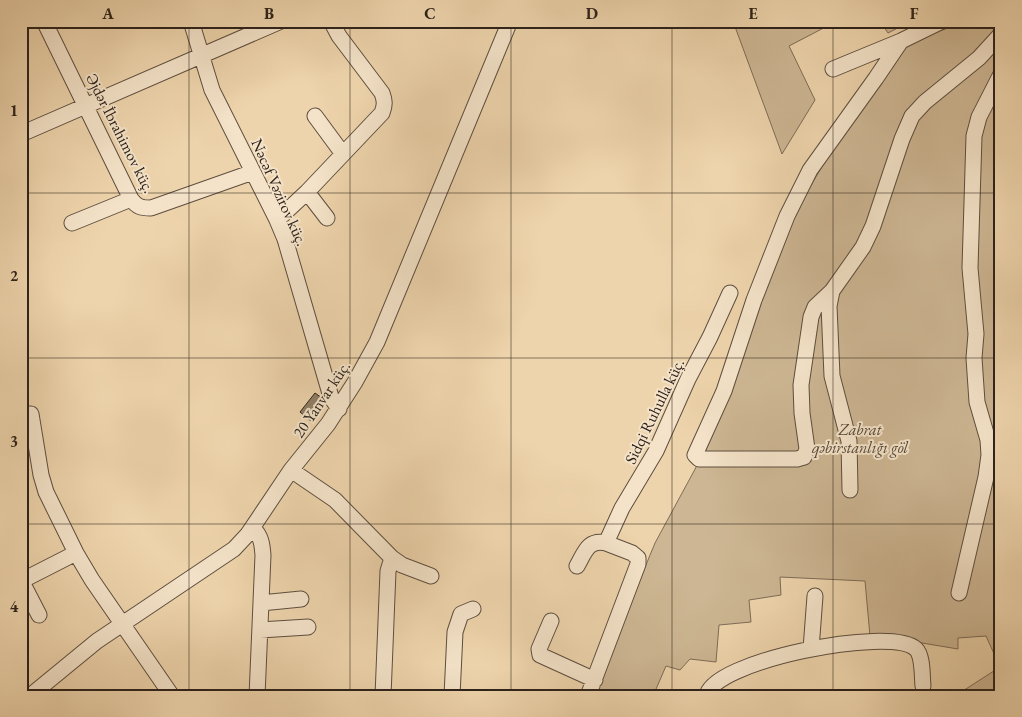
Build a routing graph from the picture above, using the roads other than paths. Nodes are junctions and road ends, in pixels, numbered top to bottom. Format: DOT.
graph roads {
  1 [pos="44,21"];
  2 [pos="191,21"];
  3 [pos="281,21"];
  4 [pos="331,21"];
  5 [pos="510,21"];
  6 [pos="942,21"];
  7 [pos="1001,34"];
  8 [pos="900,41"];
  9 [pos="202,55"];
  10 [pos="833,69"];
  11 [pos="1001,74"];
  12 [pos="86,106"];
  13 [pos="315,116"];
  14 [pos="21,134"];
  15 [pos="343,154"];
  16 [pos="253,172"];
  17 [pos="307,192"];
  18 [pos="131,199"];
  19 [pos="327,218"];
  20 [pos="277,220"];
  21 [pos="72,223"];
  22 [pos="832,291"];
  23 [pos="730,293"];
  24 [pos="339,409"];
  25 [pos="31,414"];
  26 [pos="291,470"];
  27 [pos="850,490"];
  28 [pos="253,528"];
  29 [pos="606,543"];
  30 [pos="76,553"];
  31 [pos="392,558"];
  32 [pos="577,566"];
  33 [pos="431,576"];
  34 [pos="959,593"];
  35 [pos="815,596"];
  36 [pos="301,599"];
  37 [pos="261,603"];
  38 [pos="474,609"];
  39 [pos="39,615"];
  40 [pos="551,621"];
  41 [pos="123,623"];
  42 [pos="308,627"];
  43 [pos="260,630"];
  44 [pos="811,649"];
  45 [pos="595,680"];
  46 [pos="923,686"];
  47 [pos="30,696"];
  48 [pos="172,696"];
  49 [pos="257,696"];
  50 [pos="383,696"];
  51 [pos="452,696"];
  52 [pos="588,696"];
  53 [pos="707,696"];
  1 -- 12 [label="street, Əjdər İbrahimov küç."];
  2 -- 9 [label="street, Nəcəf Vəzirov küç."];
  3 -- 9 [label="street"];
  4 -- 15 [label="street"];
  5 -- 24 [label="street, 20 Yanvar küç."];
  6 -- 8 [label="street"];
  7 -- 22 [label="street"];
  8 -- 10 [label="street"];
  8 -- 22 [label="street"];
  9 -- 12 [label="street"];
  9 -- 16 [label="street, Nəcəf Vəzirov küç."];
  11 -- 34 [label="street"];
  12 -- 14 [label="street"];
  12 -- 18 [label="street, Əjdər İbrahimov küç."];
  13 -- 15 [label="street"];
  15 -- 17 [label="street"];
  16 -- 18 [label="street, Əjdər İbrahimov küç."];
  16 -- 20 [label="street, Nəcəf Vəzirov küç."];
  17 -- 19 [label="street"];
  17 -- 20 [label="street"];
  18 -- 21 [label="street"];
  20 -- 24 [label="street, Nəcəf Vəzirov küç."];
  22 -- 27 [label="street"];
  23 -- 29 [label="street, Sidqi Ruhulla küç."];
  24 -- 26 [label="street, 20 Yanvar küç."];
  25 -- 30 [label="street"];
  26 -- 28 [label="street, 20 Yanvar küç."];
  26 -- 31 [label="street"];
  28 -- 37 [label="street"];
  28 -- 41 [label="street, 20 Yanvar küç."];
  29 -- 32 [label="street"];
  29 -- 45 [label="street"];
  30 -- 39 [label="street"];
  30 -- 41 [label="street"];
  31 -- 33 [label="street"];
  31 -- 50 [label="street"];
  35 -- 44 [label="street"];
  36 -- 37 [label="street"];
  37 -- 43 [label="street"];
  38 -- 51 [label="street"];
  40 -- 45 [label="street"];
  41 -- 47 [label="street, 20 Yanvar küç."];
  41 -- 48 [label="street"];
  42 -- 43 [label="street"];
  43 -- 49 [label="street"];
  44 -- 46 [label="street"];
  44 -- 53 [label="street"];
  45 -- 52 [label="street"];
}
